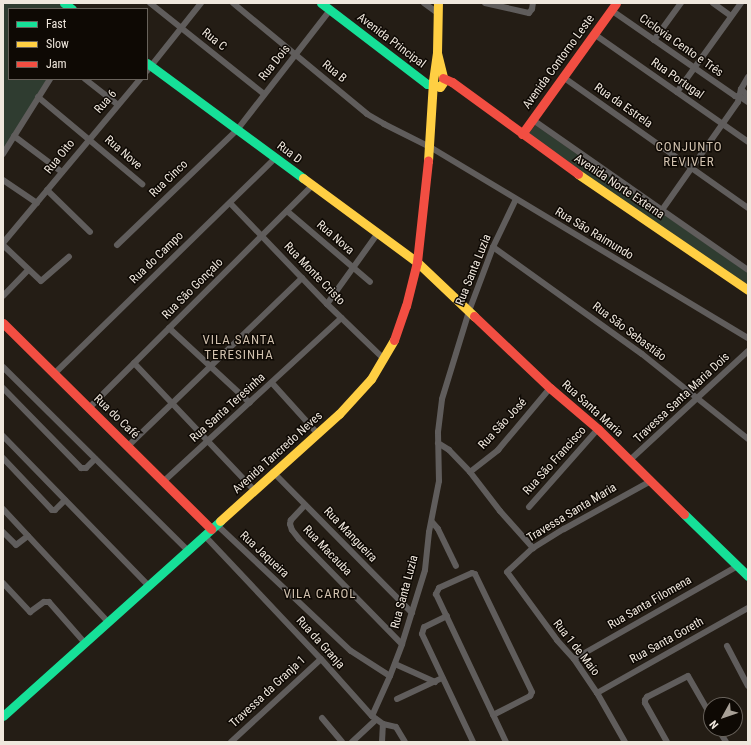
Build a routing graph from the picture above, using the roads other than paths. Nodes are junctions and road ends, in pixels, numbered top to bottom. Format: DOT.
graph roads {
  1 [pos="150,3"];
  2 [pos="201,3"];
  3 [pos="233,3"];
  4 [pos="320,3"];
  5 [pos="424,3"];
  6 [pos="438,3"];
  7 [pos="485,3"];
  8 [pos="533,3"];
  9 [pos="681,3"];
  10 [pos="713,3"];
  11 [pos="741,3"];
  12 [pos="613,7"];
  13 [pos="330,10"];
  14 [pos="438,13"];
  15 [pos="732,16"];
  16 [pos="181,27"];
  17 [pos="594,34"];
  18 [pos="654,40"];
  19 [pos="437,53"];
  20 [pos="296,55"];
  21 [pos="148,67"];
  22 [pos="439,67"];
  23 [pos="694,68"];
  24 [pos="563,77"];
  25 [pos="748,77"];
  26 [pos="49,80"];
  27 [pos="85,80"];
  28 [pos="139,80"];
  29 [pos="436,82"];
  30 [pos="452,82"];
  31 [pos="741,88"];
  32 [pos="677,92"];
  33 [pos="264,94"];
  34 [pos="739,96"];
  35 [pos="748,96"];
  36 [pos="38,97"];
  37 [pos="478,102"];
  38 [pos="748,102"];
  39 [pos="118,105"];
  40 [pos="533,120"];
  41 [pos="722,124"];
  42 [pos="237,130"];
  43 [pos="522,134"];
  44 [pos="14,136"];
  45 [pos="89,138"];
  46 [pos="748,142"];
  47 [pos="430,147"];
  48 [pos="3,154"];
  49 [pos="275,158"];
  50 [pos="692,168"];
  51 [pos="62,172"];
  52 [pos="3,180"];
  53 [pos="142,184"];
  54 [pos="312,186"];
  55 [pos="47,190"];
  56 [pos="516,199"];
  57 [pos="37,203"];
  58 [pos="230,203"];
  59 [pos="748,208"];
  60 [pos="662,210"];
  61 [pos="287,211"];
  62 [pos="90,232"];
  63 [pos="378,233"];
  64 [pos="262,236"];
  65 [pos="3,244"];
  66 [pos="117,245"];
  67 [pos="493,247"];
  68 [pos="69,256"];
  69 [pos="416,262"];
  70 [pos="353,268"];
  71 [pos="28,270"];
  72 [pos="748,270"];
  73 [pos="302,278"];
  74 [pos="370,282"];
  75 [pos="748,290"];
  76 [pos="3,296"];
  77 [pos="327,304"];
  78 [pos="469,311"];
  79 [pos="341,318"];
  80 [pos="3,324"];
  81 [pos="169,328"];
  82 [pos="748,338"];
  83 [pos="748,351"];
  84 [pos="384,358"];
  85 [pos="134,364"];
  86 [pos="3,367"];
  87 [pos="210,367"];
  88 [pos="54,374"];
  89 [pos="272,383"];
  90 [pos="3,388"];
  91 [pos="550,388"];
  92 [pos="698,399"];
  93 [pos="172,403"];
  94 [pos="250,403"];
  95 [pos="89,408"];
  96 [pos="598,429"];
  97 [pos="317,433"];
  98 [pos="3,436"];
  99 [pos="748,439"];
  100 [pos="208,441"];
  101 [pos="438,444"];
  102 [pos="128,446"];
  103 [pos="3,458"];
  104 [pos="95,459"];
  105 [pos="630,460"];
  106 [pos="273,472"];
  107 [pos="470,472"];
  108 [pos="164,481"];
  109 [pos="651,481"];
  110 [pos="254,490"];
  111 [pos="65,500"];
  112 [pos="305,505"];
  113 [pos="529,507"];
  114 [pos="3,509"];
  115 [pos="432,522"];
  116 [pos="210,530"];
  117 [pos="3,532"];
  118 [pos="28,536"];
  119 [pos="533,548"];
  120 [pos="187,550"];
  121 [pos="456,566"];
  122 [pos="738,566"];
  123 [pos="508,570"];
  124 [pos="748,576"];
  125 [pos="3,583"];
  126 [pos="148,585"];
  127 [pos="748,608"];
  128 [pos="412,613"];
  129 [pos="447,616"];
  130 [pos="107,621"];
  131 [pos="84,642"];
  132 [pos="402,644"];
  133 [pos="727,646"];
  134 [pos="321,659"];
  135 [pos="574,659"];
  136 [pos="395,664"];
  137 [pos="390,676"];
  138 [pos="442,678"];
  139 [pos="435,682"];
  140 [pos="748,683"];
  141 [pos="597,694"];
  142 [pos="397,699"];
  143 [pos="703,702"];
  144 [pos="493,715"];
  145 [pos="3,716"];
  146 [pos="322,718"];
  147 [pos="374,718"];
  148 [pos="383,724"];
  149 [pos="231,742"];
  150 [pos="342,742"];
  151 [pos="352,742"];
  152 [pos="382,742"];
  153 [pos="405,742"];
  154 [pos="473,742"];
  155 [pos="506,742"];
  156 [pos="625,742"];
  157 [pos="667,742"];
  1 -- 16 [label="street, Rua C"];
  2 -- 16 [label="street"];
  3 -- 20 [label="street, Rua B"];
  4 -- 13 [label="main road, Avenida Principal"];
  5 -- 14 [label="street"];
  6 -- 14 [label="main road, Avenida Tancredo Neves"];
  7 -- 8 [label="street"];
  9 -- 18 [label="street"];
  10 -- 15 [label="street"];
  11 -- 15 [label="street"];
  12 -- 17 [label="main road, Avenida Contorno Leste"];
  12 -- 18 [label="street, Ciclovia Cento e Três"];
  13 -- 20 [label="street, Rua Dois"];
  13 -- 29 [label="main road, Avenida Principal"];
  14 -- 19 [label="main road, Avenida Tancredo Neves"];
  15 -- 23 [label="street"];
  16 -- 21 [label="street"];
  16 -- 33 [label="street, Rua C"];
  17 -- 24 [label="main road, Avenida Contorno Leste"];
  17 -- 32 [label="street, Rua Portugal"];
  18 -- 23 [label="street, Ciclovia Cento e Três"];
  19 -- 22 [label="main road, Avenida Tancredo Neves"];
  19 -- 29 [label="main road, Avenida Tancredo Neves"];
  20 -- 33 [label="street, Rua Dois"];
  20 -- 47 [label="street, Rua B"];
  21 -- 42 [label="main road, Rua D"];
  22 -- 29 [label="main road, Avenida Tancredo Neves"];
  22 -- 30 [label="main road"];
  23 -- 32 [label="street"];
  23 -- 34 [label="street, Ciclovia Cento e Três"];
  24 -- 40 [label="main road, Avenida Contorno Leste"];
  24 -- 50 [label="street, Rua da Estrela"];
  25 -- 31 [label="street"];
  26 -- 36 [label="street"];
  27 -- 39 [label="street"];
  28 -- 39 [label="street, Rua 6"];
  29 -- 30 [label="main road, Avenida Norte Externa"];
  29 -- 37 [label="main road, Avenida Norte Externa"];
  29 -- 47 [label="main road, Avenida Tancredo Neves"];
  30 -- 37 [label="main road, Avenida Norte Externa"];
  31 -- 34 [label="street"];
  31 -- 35 [label="street"];
  32 -- 41 [label="street, Rua Portugal"];
  33 -- 42 [label="street, Rua Dois"];
  34 -- 38 [label="street, Ciclovia Cento e Três"];
  34 -- 41 [label="street"];
  36 -- 44 [label="street"];
  36 -- 45 [label="street"];
  37 -- 43 [label="main road, Avenida Norte Externa"];
  39 -- 45 [label="street, Rua 6"];
  40 -- 43 [label="main road, Avenida Contorno Leste"];
  40 -- 60 [label="street, Avenida Norte Externa"];
  41 -- 46 [label="street, Rua Portugal"];
  41 -- 50 [label="street"];
  42 -- 49 [label="main road, Rua D"];
  42 -- 66 [label="street, Rua Cinco"];
  43 -- 75 [label="main road, Avenida Norte Externa"];
  44 -- 48 [label="street"];
  44 -- 51 [label="street"];
  45 -- 51 [label="street, Rua Oito"];
  45 -- 53 [label="street, Rua Nove"];
  47 -- 56 [label="street, Rua São Raimundo"];
  47 -- 69 [label="main road, Avenida Tancredo Neves"];
  49 -- 54 [label="main road, Rua D"];
  49 -- 58 [label="street, Rua do Campo"];
  50 -- 59 [label="street, Rua da Estrela"];
  50 -- 60 [label="street"];
  51 -- 55 [label="street, Rua Oito"];
  52 -- 57 [label="street"];
  54 -- 61 [label="street, Rua São Gonçalo"];
  54 -- 63 [label="main road, Rua D"];
  55 -- 57 [label="street"];
  55 -- 62 [label="street"];
  56 -- 67 [label="street, Rua Santa Luzia"];
  56 -- 82 [label="street, Rua São Raimundo"];
  57 -- 65 [label="street"];
  58 -- 64 [label="street, Rua Monte Cristo"];
  58 -- 88 [label="street, Rua do Campo"];
  60 -- 72 [label="street, Avenida Norte Externa"];
  61 -- 64 [label="street, Rua São Gonçalo"];
  61 -- 70 [label="street, Rua Nova"];
  63 -- 69 [label="main road, Rua D"];
  63 -- 70 [label="street"];
  64 -- 73 [label="street, Rua Monte Cristo"];
  64 -- 81 [label="street, Rua São Gonçalo"];
  65 -- 71 [label="street"];
  67 -- 78 [label="street, Rua Santa Luzia"];
  67 -- 92 [label="street, Rua São Sebastião"];
  68 -- 71 [label="street"];
  69 -- 78 [label="main road, Rua Santa Maria"];
  69 -- 84 [label="main road, Avenida Tancredo Neves"];
  70 -- 74 [label="street, Rua Nova"];
  70 -- 77 [label="street"];
  71 -- 76 [label="street"];
  73 -- 77 [label="street, Rua Monte Cristo"];
  73 -- 87 [label="street"];
  77 -- 79 [label="street, Rua Monte Cristo"];
  78 -- 91 [label="main road, Rua Santa Maria"];
  78 -- 101 [label="street, Rua Santa Luzia"];
  79 -- 84 [label="street, Rua Monte Cristo"];
  79 -- 89 [label="street, Rua Santa Teresinha"];
  80 -- 88 [label="main road, Rua do Café"];
  81 -- 85 [label="street, Rua São Gonçalo"];
  81 -- 87 [label="street"];
  83 -- 92 [label="street, Travessa Santa Maria Dois"];
  84 -- 97 [label="main road, Avenida Tancredo Neves"];
  85 -- 93 [label="street"];
  85 -- 95 [label="street, Rua São Gonçalo"];
  86 -- 104 [label="street"];
  87 -- 93 [label="street"];
  87 -- 94 [label="street"];
  88 -- 95 [label="main road, Rua do Café"];
  89 -- 94 [label="street, Rua Santa Teresinha"];
  89 -- 97 [label="street"];
  90 -- 104 [label="street"];
  91 -- 96 [label="main road, Rua Santa Maria"];
  91 -- 107 [label="street, Rua São José"];
  92 -- 99 [label="street, Rua São Sebastião"];
  92 -- 105 [label="street, Travessa Santa Maria Dois"];
  93 -- 100 [label="street"];
  93 -- 102 [label="street"];
  94 -- 100 [label="street, Rua Santa Teresinha"];
  95 -- 102 [label="main road, Rua do Café"];
  96 -- 105 [label="main road, Rua Santa Maria"];
  96 -- 113 [label="street, Rua São Francisco"];
  97 -- 106 [label="main road, Avenida Tancredo Neves"];
  98 -- 111 [label="street"];
  100 -- 108 [label="street, Rua Santa Teresinha"];
  100 -- 110 [label="street"];
  101 -- 107 [label="street"];
  101 -- 115 [label="street, Rua Santa Luzia"];
  102 -- 108 [label="main road, Rua do Café"];
  103 -- 111 [label="street"];
  104 -- 120 [label="street"];
  105 -- 109 [label="main road, Rua Santa Maria"];
  106 -- 110 [label="main road, Avenida Tancredo Neves"];
  106 -- 112 [label="street, Rua Mangueira"];
  107 -- 119 [label="street"];
  108 -- 116 [label="main road, Rua do Café"];
  109 -- 119 [label="street, Travessa Santa Maria"];
  109 -- 122 [label="main road, Rua Santa Maria"];
  110 -- 116 [label="main road, Avenida Tancredo Neves"];
  111 -- 126 [label="street"];
  112 -- 128 [label="street, Rua Mangueira"];
  112 -- 132 [label="street, Rua Macauba"];
  114 -- 118 [label="street"];
  115 -- 121 [label="street"];
  115 -- 128 [label="street, Rua Santa Luzia"];
  116 -- 120 [label="main road, Avenida Tancredo Neves"];
  116 -- 134 [label="street, Rua da Granja"];
  116 -- 137 [label="street, Rua Jaqueira"];
  117 -- 118 [label="street"];
  118 -- 130 [label="street"];
  119 -- 123 [label="street, Travessa Santa Maria"];
  120 -- 126 [label="main road, Avenida Tancredo Neves"];
  122 -- 124 [label="main road, Rua Santa Maria"];
  122 -- 135 [label="street, Rua Santa Filomena"];
  123 -- 135 [label="street, Rua 1 de Maio"];
  125 -- 131 [label="street"];
  126 -- 130 [label="main road, Avenida Tancredo Neves"];
  127 -- 141 [label="street, Rua Santa Goreth"];
  128 -- 132 [label="street, Rua Santa Luzia"];
  129 -- 138 [label="street"];
  129 -- 144 [label="street"];
  129 -- 144 [label="street"];
  130 -- 131 [label="main road, Avenida Tancredo Neves"];
  131 -- 145 [label="main road, Avenida Tancredo Neves"];
  132 -- 136 [label="street, Rua Santa Luzia"];
  133 -- 140 [label="street"];
  134 -- 147 [label="street, Rua da Granja"];
  134 -- 149 [label="street, Travessa da Granja 1"];
  135 -- 141 [label="street, Rua 1 de Maio"];
  136 -- 137 [label="street, Rua Santa Luzia"];
  136 -- 139 [label="street"];
  137 -- 147 [label="street, Rua Santa Luzia"];
  138 -- 139 [label="street"];
  138 -- 154 [label="street"];
  139 -- 142 [label="street"];
  141 -- 156 [label="street, Rua 1 de Maio"];
  143 -- 157 [label="street"];
  144 -- 155 [label="street"];
  146 -- 150 [label="street"];
  147 -- 148 [label="street, Rua da Granja"];
  147 -- 151 [label="street"];
  148 -- 152 [label="street"];
  148 -- 153 [label="street, Rua da Granja"];
}
